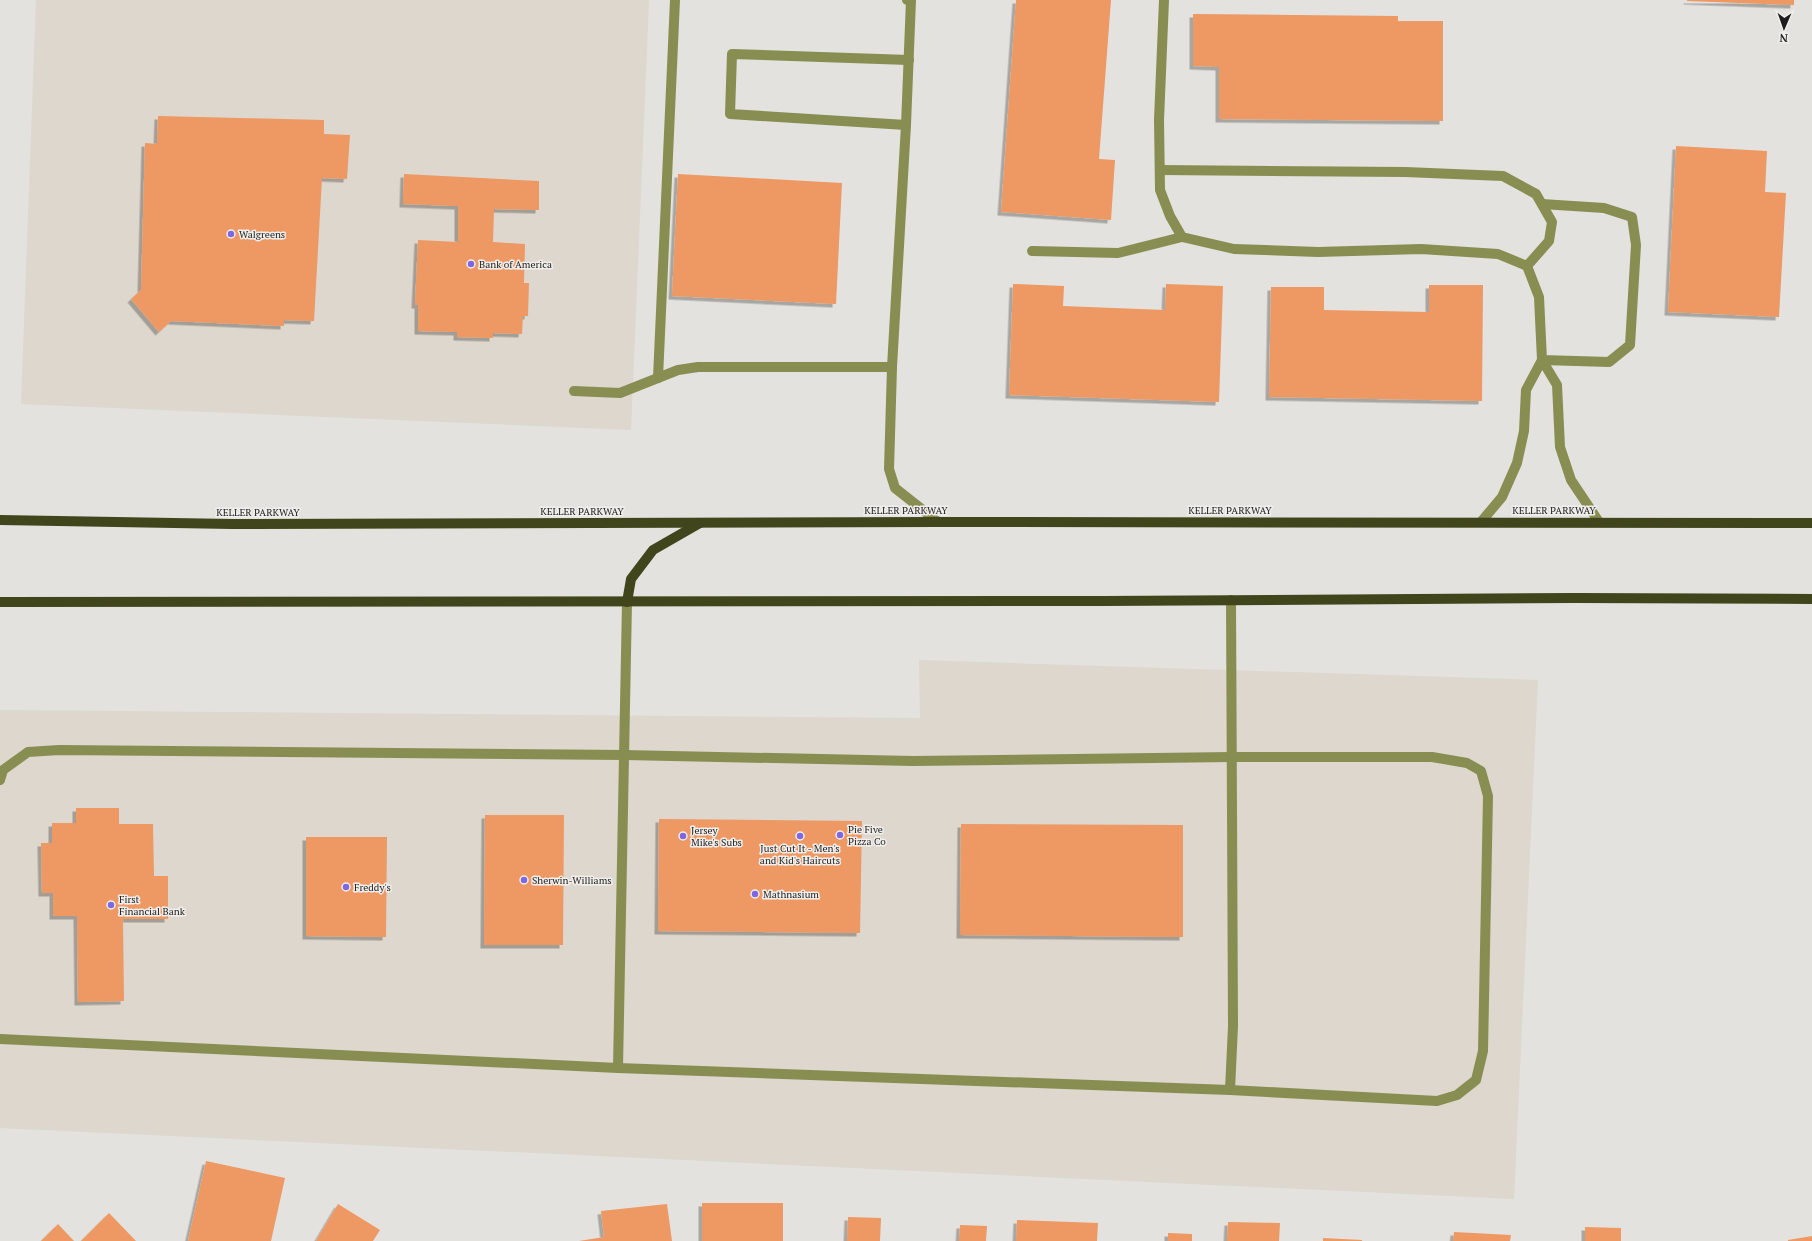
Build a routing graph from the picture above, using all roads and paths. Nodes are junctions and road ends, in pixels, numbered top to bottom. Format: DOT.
graph roads {
  1 [pos="675,0"];
  2 [pos="907,0"];
  3 [pos="1164,0"];
  4 [pos="909,60"];
  5 [pos="906,125"];
  6 [pos="1160,170"];
  7 [pos="1542,204"];
  8 [pos="1182,237"];
  9 [pos="1032,252"];
  10 [pos="1527,266"];
  11 [pos="1542,360"];
  12 [pos="892,367"];
  13 [pos="658,378"];
  14 [pos="574,391"];
  15 [pos="0,520"];
  16 [pos="701,522"];
  17 [pos="938,522"];
  18 [pos="1481,522"];
  19 [pos="1599,522"];
  20 [pos="1812,523"];
  21 [pos="1812,599"];
  22 [pos="1231,600"];
  23 [pos="0,602"];
  24 [pos="627,602"];
  25 [pos="625,755"];
  26 [pos="1232,757"];
  27 [pos="0,780"];
  28 [pos="0,1039"];
  29 [pos="618,1068"];
  30 [pos="1230,1090"];
  1 -- 13 [label="lane"];
  2 -- 4 [label="lane"];
  3 -- 6 [label="lane"];
  4 -- 5 [label="lane"];
  4 -- 5 [label="lane"];
  5 -- 12 [label="lane"];
  6 -- 7 [label="lane"];
  6 -- 8 [label="lane"];
  7 -- 10 [label="lane"];
  7 -- 11 [label="lane"];
  8 -- 9 [label="lane"];
  8 -- 10 [label="lane"];
  10 -- 11 [label="lane"];
  11 -- 18 [label="lane"];
  11 -- 19 [label="lane"];
  12 -- 13 [label="lane"];
  12 -- 17 [label="lane"];
  13 -- 14 [label="lane"];
  15 -- 16 [label="main road, KELLER PARKWAY"];
  16 -- 17 [label="main road, KELLER PARKWAY"];
  16 -- 24 [label="main road"];
  17 -- 18 [label="main road, KELLER PARKWAY"];
  18 -- 19 [label="main road, KELLER PARKWAY"];
  19 -- 20 [label="main road, KELLER PARKWAY"];
  21 -- 22 [label="main road"];
  22 -- 24 [label="main road"];
  22 -- 26 [label="lane"];
  23 -- 24 [label="main road"];
  24 -- 25 [label="lane"];
  25 -- 26 [label="lane"];
  25 -- 27 [label="lane"];
  25 -- 29 [label="lane"];
  26 -- 30 [label="lane"];
  26 -- 30 [label="lane"];
  28 -- 29 [label="lane"];
  29 -- 30 [label="lane"];
}
